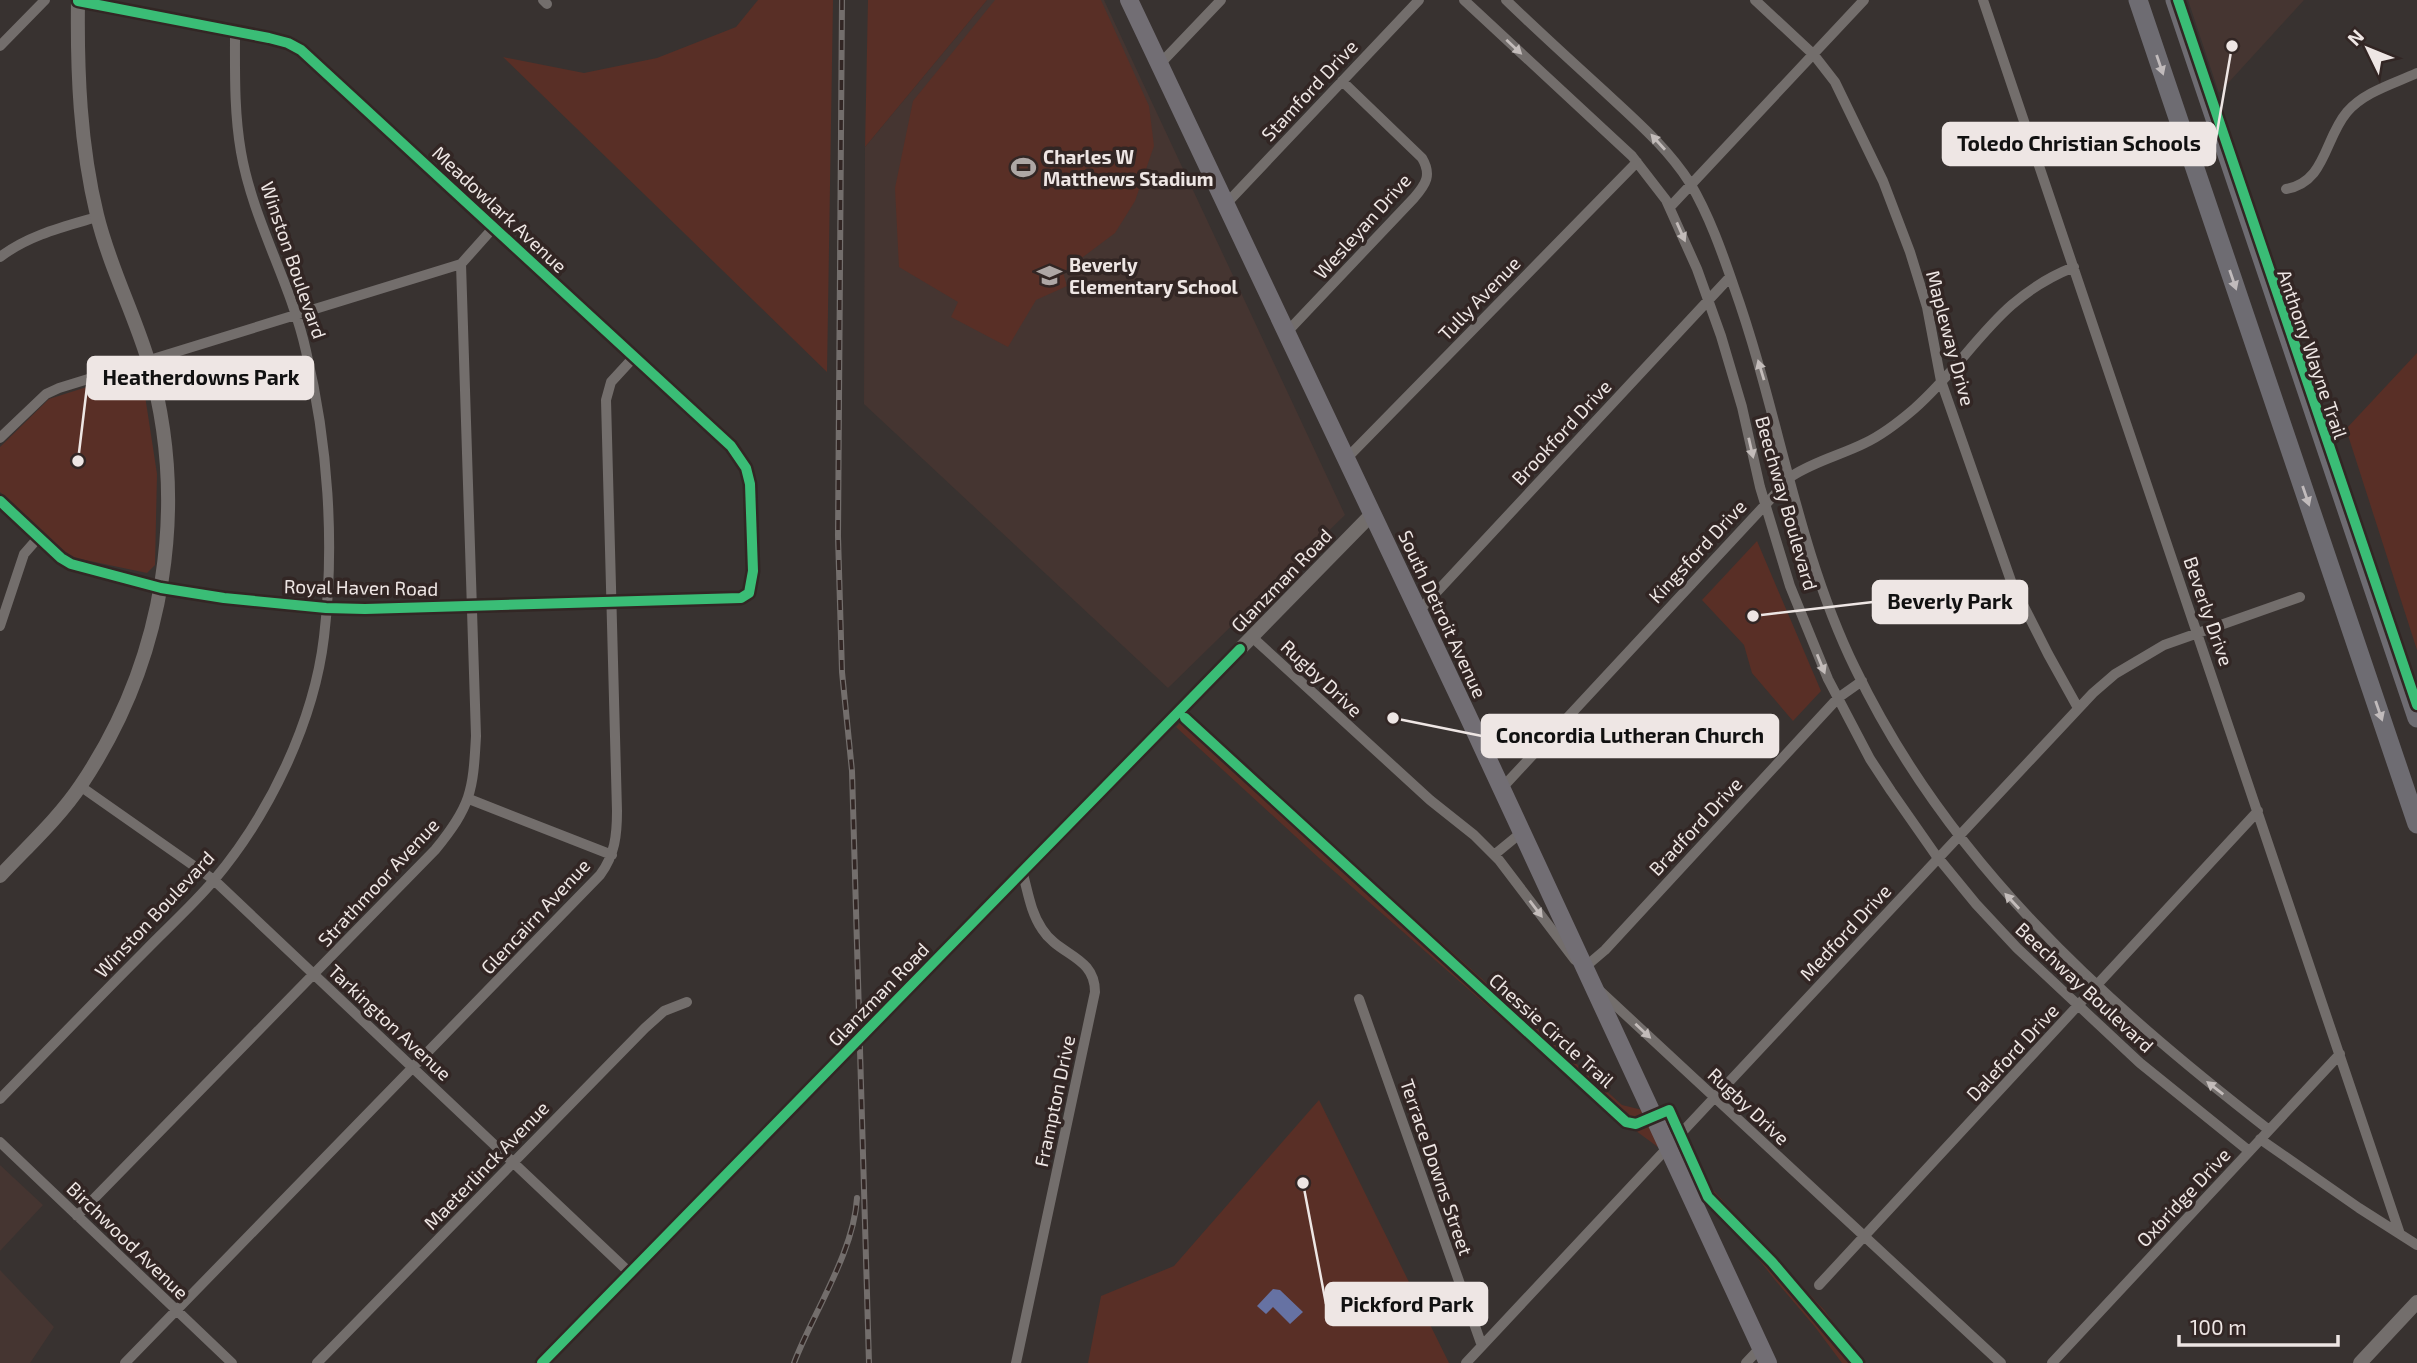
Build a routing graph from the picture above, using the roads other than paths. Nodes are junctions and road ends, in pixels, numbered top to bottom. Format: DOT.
graph roads {
  1 [pos="45,0"];
  2 [pos="1129,0"];
  3 [pos="1221,0"];
  4 [pos="1419,0"];
  5 [pos="1464,0"];
  6 [pos="1506,0"];
  7 [pos="1755,0"];
  8 [pos="1864,0"];
  9 [pos="1983,0"];
  10 [pos="2138,0"];
  11 [pos="2175,0"];
  12 [pos="78,1"];
  13 [pos="235,32"];
  14 [pos="0,46"];
  15 [pos="1814,55"];
  16 [pos="1159,65"];
  17 [pos="2417,73"];
  18 [pos="1342,81"];
  19 [pos="1637,162"];
  20 [pos="1691,185"];
  21 [pos="2286,189"];
  22 [pos="1226,204"];
  23 [pos="1670,207"];
  24 [pos="97,217"];
  25 [pos="494,227"];
  26 [pos="0,257"];
  27 [pos="461,264"];
  28 [pos="2074,267"];
  29 [pos="1730,276"];
  30 [pos="1708,300"];
  31 [pos="297,313"];
  32 [pos="1287,332"];
  33 [pos="635,357"];
  34 [pos="148,360"];
  35 [pos="1941,382"];
  36 [pos="0,438"];
  37 [pos="1346,459"];
  38 [pos="1788,480"];
  39 [pos="0,501"];
  40 [pos="1765,504"];
  41 [pos="1372,514"];
  42 [pos="38,538"];
  43 [pos="161,588"];
  44 [pos="749,593"];
  45 [pos="2300,597"];
  46 [pos="611,602"];
  47 [pos="470,606"];
  48 [pos="326,608"];
  49 [pos="1418,612"];
  50 [pos="0,626"];
  51 [pos="2198,633"];
  52 [pos="1252,636"];
  53 [pos="1861,681"];
  54 [pos="1838,698"];
  55 [pos="2078,708"];
  56 [pos="2417,718"];
  57 [pos="80,786"];
  58 [pos="1502,789"];
  59 [pos="469,799"];
  60 [pos="2258,811"];
  61 [pos="2417,824"];
  62 [pos="1522,832"];
  63 [pos="1958,837"];
  64 [pos="612,855"];
  65 [pos="1494,855"];
  66 [pos="1938,858"];
  67 [pos="1023,872"];
  68 [pos="0,876"];
  69 [pos="214,880"];
  70 [pos="1585,967"];
  71 [pos="315,974"];
  72 [pos="1593,984"];
  73 [pos="2098,985"];
  74 [pos="1359,999"];
  75 [pos="687,1002"];
  76 [pos="2079,1006"];
  77 [pos="2340,1054"];
  78 [pos="413,1068"];
  79 [pos="1715,1097"];
  80 [pos="0,1099"];
  81 [pos="2269,1130"];
  82 [pos="2260,1139"];
  83 [pos="0,1142"];
  84 [pos="1668,1146"];
  85 [pos="2249,1151"];
  86 [pos="512,1162"];
  87 [pos="77,1216"];
  88 [pos="2400,1234"];
  89 [pos="1864,1236"];
  90 [pos="2417,1245"];
  91 [pos="630,1273"];
  92 [pos="1819,1285"];
  93 [pos="2417,1302"];
  94 [pos="176,1310"];
  95 [pos="1482,1346"];
  96 [pos="1764,1355"];
  97 [pos="125,1363"];
  98 [pos="232,1363"];
  99 [pos="317,1363"];
  100 [pos="542,1363"];
  101 [pos="1016,1363"];
  102 [pos="1466,1363"];
  103 [pos="1746,1363"];
  104 [pos="2001,1363"];
  105 [pos="2052,1363"];
  106 [pos="2360,1363"];
  1 -- 14 [label="street"];
  2 -- 16 [label="main road, South Detroit Avenue"];
  3 -- 16 [label="street"];
  4 -- 18 [label="street, Stamford Drive"];
  5 -- 19 [label="street, Beechway Boulevard, one-way"];
  20 -- 6 [label="street, Beechway Boulevard, one-way"];
  7 -- 15 [label="street, Mapleway Drive"];
  8 -- 15 [label="street"];
  9 -- 28 [label="street, Beverly Drive"];
  10 -- 61 [label="highway, one-way"];
  11 -- 56 [label="highway, Anthony Wayne Trail"];
  12 -- 13 [label="street, Meadowlark Avenue"];
  12 -- 24 [label="street"];
  13 -- 25 [label="street, Meadowlark Avenue"];
  13 -- 31 [label="street, Winston Boulevard"];
  15 -- 20 [label="street"];
  15 -- 35 [label="street, Mapleway Drive"];
  16 -- 22 [label="main road, South Detroit Avenue"];
  17 -- 21 [label="street"];
  18 -- 22 [label="street, Stamford Drive"];
  18 -- 32 [label="street, Wesleyan Drive"];
  19 -- 23 [label="street, Beechway Boulevard"];
  19 -- 37 [label="street, Tully Avenue"];
  20 -- 23 [label="street"];
  20 -- 29 [label="street, Beechway Boulevard"];
  22 -- 32 [label="main road, South Detroit Avenue"];
  23 -- 30 [label="street, Beechway Boulevard, one-way"];
  24 -- 26 [label="street"];
  24 -- 34 [label="street"];
  25 -- 27 [label="street"];
  25 -- 33 [label="street, Meadowlark Avenue"];
  27 -- 31 [label="street"];
  27 -- 47 [label="street, Strathmoor Avenue"];
  28 -- 35 [label="street, Kingsford Drive"];
  28 -- 51 [label="street, Beverly Drive"];
  29 -- 30 [label="street, Brookford Drive"];
  38 -- 29 [label="street, Beechway Boulevard, one-way"];
  30 -- 40 [label="street, Beechway Boulevard, one-way"];
  30 -- 49 [label="street, Brookford Drive"];
  31 -- 34 [label="street"];
  31 -- 48 [label="street, Winston Boulevard"];
  32 -- 37 [label="main road, South Detroit Avenue"];
  33 -- 44 [label="street, Meadowlark Avenue"];
  33 -- 46 [label="street, Glencairn Avenue"];
  34 -- 36 [label="street"];
  34 -- 43 [label="street"];
  35 -- 38 [label="street, Kingsford Drive"];
  35 -- 55 [label="street, Mapleway Drive"];
  37 -- 41 [label="main road, South Detroit Avenue"];
  38 -- 40 [label="street, Kingsford Drive"];
  38 -- 53 [label="street, Beechway Boulevard"];
  39 -- 42 [label="street, Royal Haven Road"];
  40 -- 54 [label="street, Beechway Boulevard, one-way"];
  40 -- 58 [label="street, Kingsford Drive"];
  41 -- 49 [label="main road, South Detroit Avenue"];
  41 -- 52 [label="street, Glanzman Road"];
  42 -- 43 [label="street, Royal Haven Road"];
  42 -- 50 [label="street"];
  43 -- 48 [label="street, Royal Haven Road"];
  43 -- 57 [label="street"];
  44 -- 46 [label="street, Royal Haven Road"];
  45 -- 51 [label="street, Medford Drive"];
  46 -- 47 [label="street, Royal Haven Road"];
  46 -- 64 [label="street, Glencairn Avenue"];
  47 -- 48 [label="street, Royal Haven Road"];
  47 -- 59 [label="street, Strathmoor Avenue"];
  48 -- 69 [label="street, Winston Boulevard"];
  49 -- 58 [label="main road, South Detroit Avenue"];
  51 -- 55 [label="street, Medford Drive"];
  51 -- 60 [label="street, Beverly Drive"];
  52 -- 65 [label="street, Rugby Drive"];
  52 -- 67 [label="street, Glanzman Road"];
  53 -- 54 [label="street, Bradford Drive"];
  53 -- 63 [label="street, Beechway Boulevard"];
  54 -- 66 [label="street, Beechway Boulevard"];
  54 -- 70 [label="street, Bradford Drive"];
  55 -- 63 [label="street, Medford Drive"];
  57 -- 68 [label="street"];
  57 -- 69 [label="street, Tarkington Avenue"];
  58 -- 62 [label="main road, South Detroit Avenue"];
  59 -- 64 [label="street"];
  59 -- 71 [label="street, Strathmoor Avenue"];
  60 -- 73 [label="street, Daleford Drive"];
  60 -- 77 [label="street, Beverly Drive"];
  62 -- 65 [label="street"];
  62 -- 70 [label="main road, South Detroit Avenue"];
  63 -- 66 [label="street, Medford Drive"];
  73 -- 63 [label="street, Beechway Boulevard, one-way"];
  64 -- 78 [label="street, Glencairn Avenue"];
  65 -- 72 [label="street, Rugby Drive, one-way"];
  66 -- 76 [label="street, Beechway Boulevard"];
  66 -- 79 [label="street, Medford Drive"];
  67 -- 91 [label="street, Glanzman Road"];
  67 -- 101 [label="street, Frampton Drive"];
  69 -- 71 [label="street, Tarkington Avenue"];
  69 -- 80 [label="street, Winston Boulevard"];
  70 -- 72 [label="main road, South Detroit Avenue"];
  71 -- 78 [label="street, Tarkington Avenue"];
  71 -- 87 [label="street, Strathmoor Avenue"];
  72 -- 79 [label="street, Rugby Drive, one-way"];
  72 -- 84 [label="main road, South Detroit Avenue"];
  73 -- 76 [label="street, Daleford Drive"];
  81 -- 73 [label="street, Beechway Boulevard, one-way"];
  74 -- 95 [label="street, Terrace Downs Street"];
  75 -- 86 [label="street, Maeterlinck Avenue"];
  76 -- 85 [label="street, Beechway Boulevard"];
  76 -- 89 [label="street, Daleford Drive"];
  77 -- 81 [label="street, Oxbridge Drive"];
  77 -- 88 [label="street, Beverly Drive"];
  78 -- 86 [label="street, Tarkington Avenue"];
  78 -- 94 [label="street, Glencairn Avenue"];
  79 -- 84 [label="street, Medford Drive"];
  79 -- 89 [label="street, Rugby Drive"];
  81 -- 82 [label="street, Oxbridge Drive"];
  82 -- 85 [label="street, Oxbridge Drive"];
  82 -- 88 [label="street"];
  83 -- 87 [label="street, Birchwood Avenue"];
  84 -- 95 [label="street, Medford Drive"];
  84 -- 96 [label="main road, South Detroit Avenue"];
  85 -- 105 [label="street, Oxbridge Drive"];
  86 -- 91 [label="street, Tarkington Avenue"];
  86 -- 99 [label="street, Maeterlinck Avenue"];
  87 -- 94 [label="street, Birchwood Avenue"];
  88 -- 90 [label="street"];
  89 -- 92 [label="street, Daleford Drive"];
  89 -- 104 [label="street, Rugby Drive"];
  91 -- 100 [label="street, Glanzman Road"];
  93 -- 106 [label="street"];
  94 -- 97 [label="street, Glencairn Avenue"];
  94 -- 98 [label="street, Birchwood Avenue"];
  95 -- 102 [label="street, Medford Drive"];
  96 -- 103 [label="street"];
}
